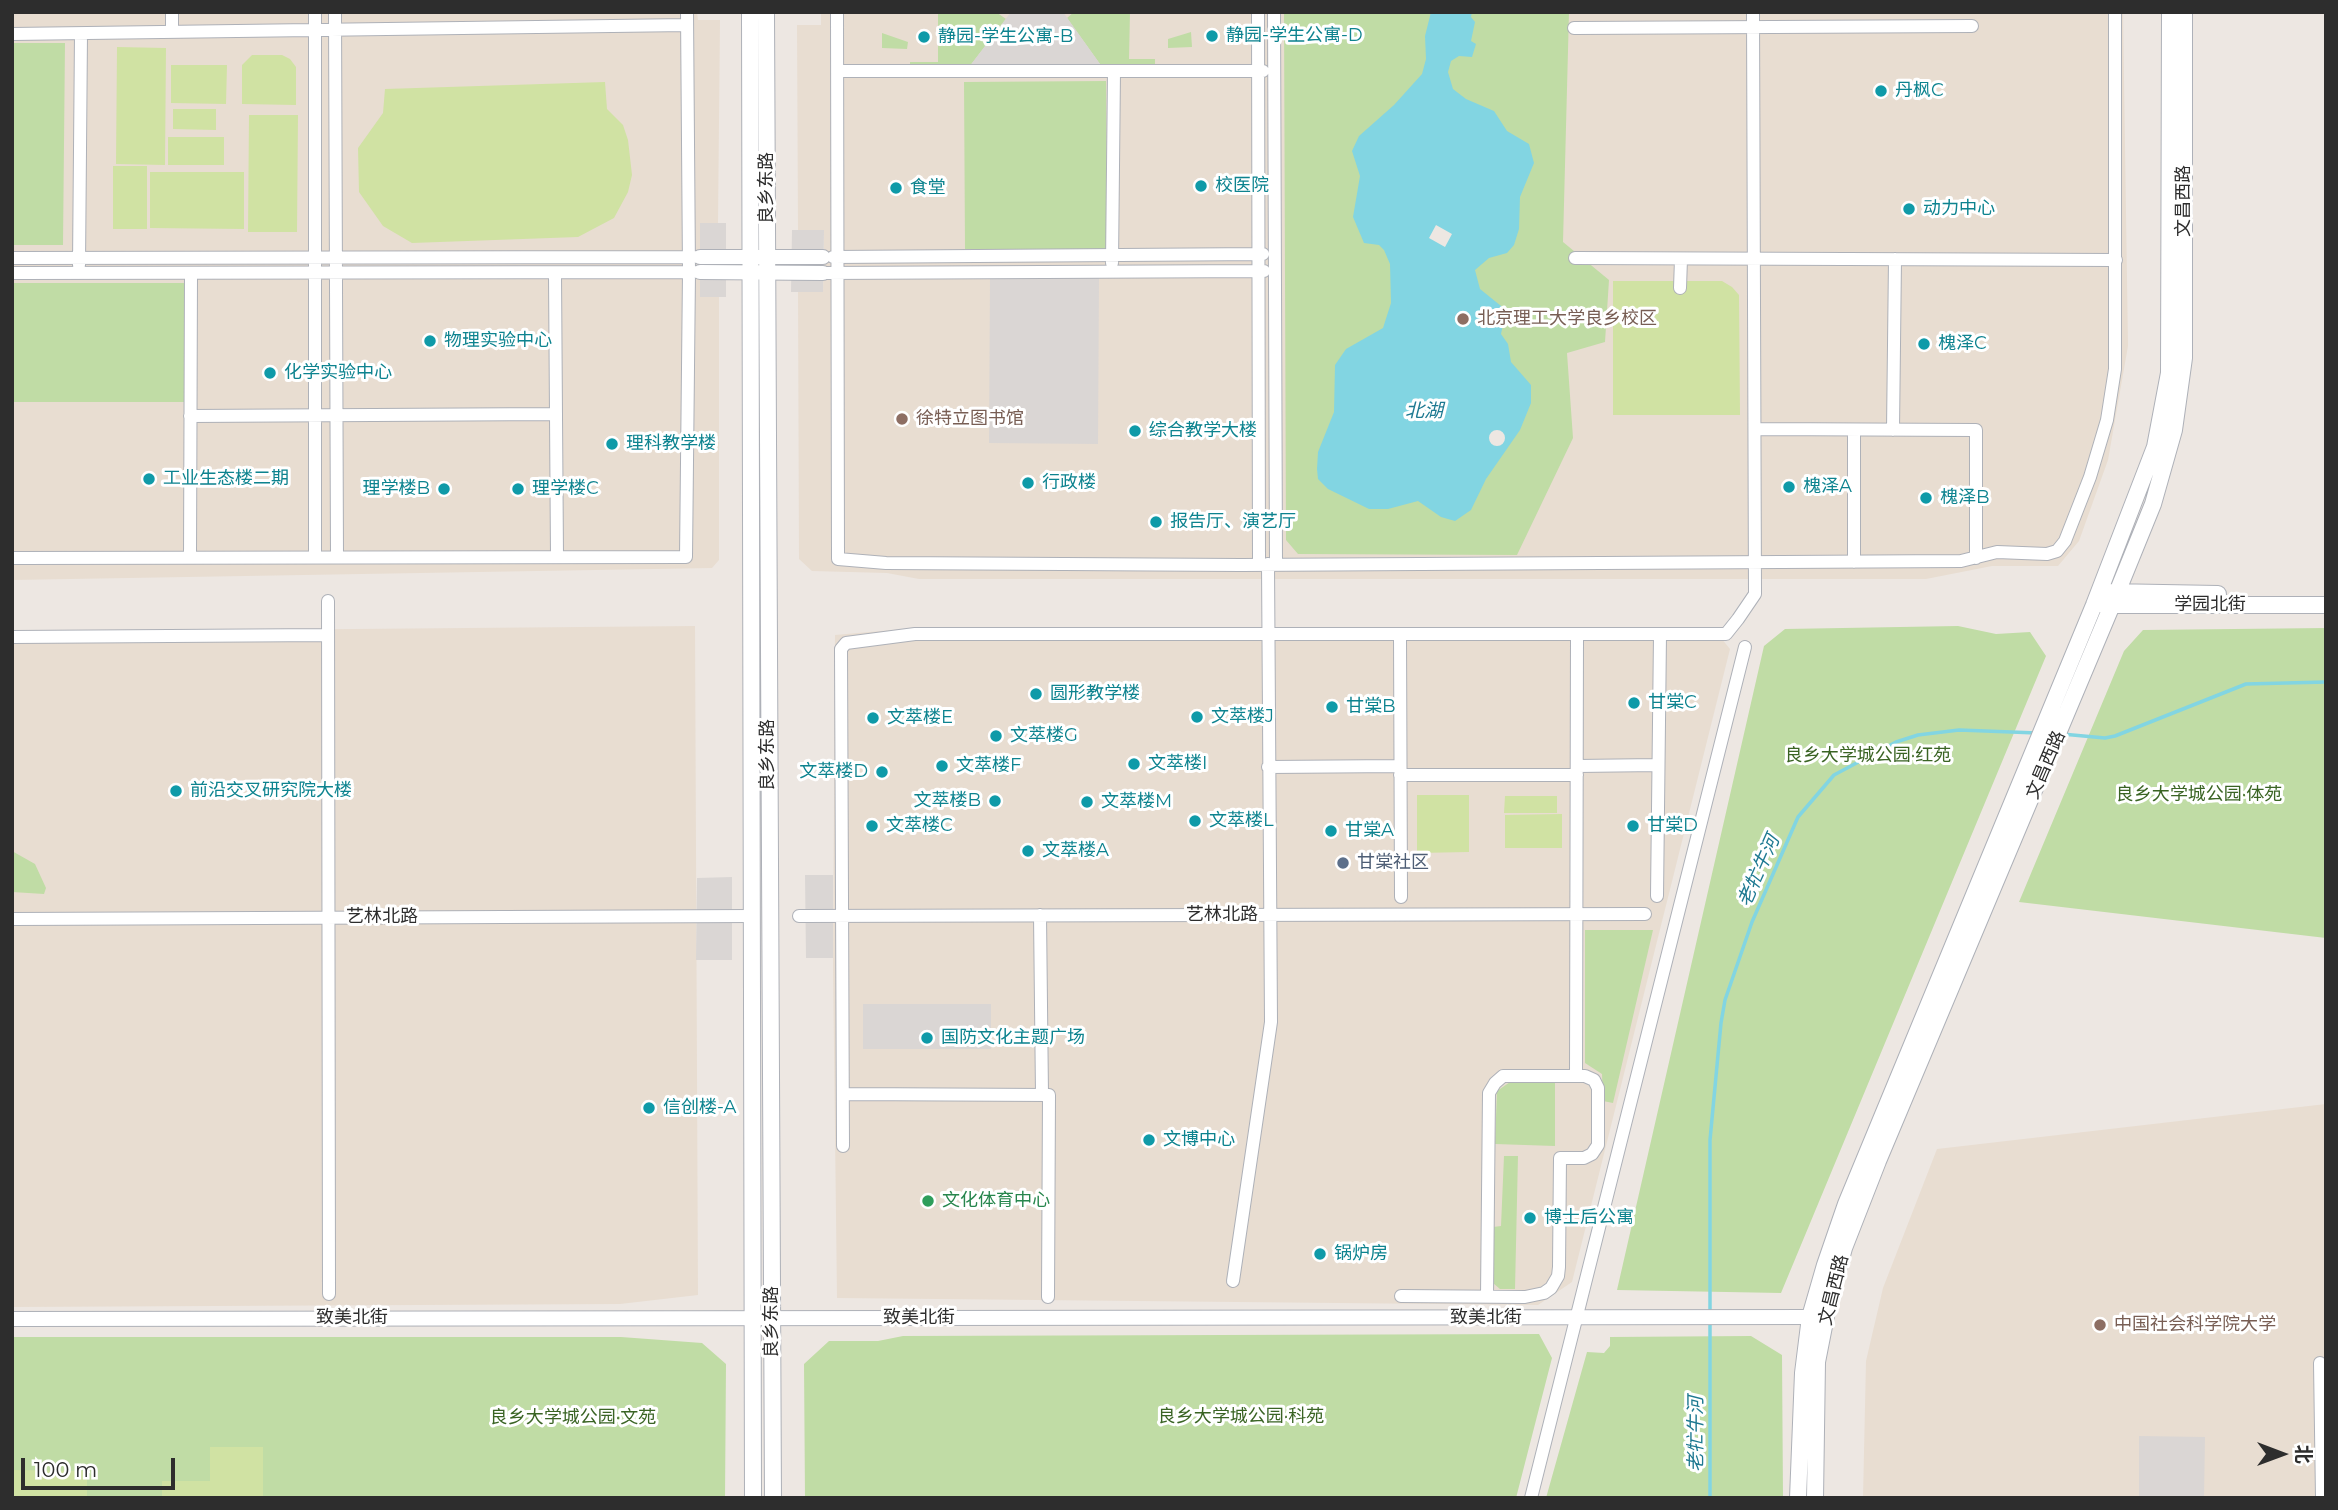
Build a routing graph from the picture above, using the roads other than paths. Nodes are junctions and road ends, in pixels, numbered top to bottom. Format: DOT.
graph roads {
  1 [pos="172,12"];
  2 [pos="315,12"];
  3 [pos="335,12"];
  4 [pos="750,12"];
  5 [pos="766,12"];
  6 [pos="837,12"];
  7 [pos="1258,12"];
  8 [pos="1274,12"];
  9 [pos="1753,12"];
  10 [pos="2115,12"];
  11 [pos="2170,12"];
  12 [pos="2184,12"];
  13 [pos="687,19"];
  14 [pos="1972,26"];
  15 [pos="1753,27"];
  16 [pos="1574,28"];
  17 [pos="335,30"];
  18 [pos="172,32"];
  19 [pos="315,32"];
  20 [pos="12,34"];
  21 [pos="81,34"];
  22 [pos="838,71"];
  23 [pos="1114,71"];
  24 [pos="1258,71"];
  25 [pos="1274,71"];
  26 [pos="1258,254"];
  27 [pos="1274,254"];
  28 [pos="1112,255"];
  29 [pos="694,257"];
  30 [pos="823,257"];
  31 [pos="840,257"];
  32 [pos="12,258"];
  33 [pos="79,258"];
  34 [pos="315,258"];
  35 [pos="335,258"];
  36 [pos="1576,258"];
  37 [pos="1681,259"];
  38 [pos="1754,259"];
  39 [pos="1895,259"];
  40 [pos="2116,260"];
  41 [pos="759,265"];
  42 [pos="1258,271"];
  43 [pos="1274,271"];
  44 [pos="694,272"];
  45 [pos="823,272"];
  46 [pos="840,272"];
  47 [pos="1112,272"];
  48 [pos="12,273"];
  49 [pos="79,273"];
  50 [pos="191,274"];
  51 [pos="555,274"];
  52 [pos="315,275"];
  53 [pos="335,275"];
  54 [pos="1680,288"];
  55 [pos="556,414"];
  56 [pos="336,415"];
  57 [pos="190,416"];
  58 [pos="314,416"];
  59 [pos="1755,429"];
  60 [pos="1854,430"];
  61 [pos="1893,430"];
  62 [pos="337,557"];
  63 [pos="557,557"];
  64 [pos="12,558"];
  65 [pos="190,558"];
  66 [pos="315,558"];
  67 [pos="1976,558"];
  68 [pos="1755,562"];
  69 [pos="1854,562"];
  70 [pos="1267,564"];
  71 [pos="2326,595"];
  72 [pos="2096,599"];
  73 [pos="2115,599"];
  74 [pos="328,601"];
  75 [pos="760,601"];
  76 [pos="2326,605"];
  77 [pos="328,635"];
  78 [pos="1267,635"];
  79 [pos="1400,635"];
  80 [pos="1577,635"];
  81 [pos="1660,635"];
  82 [pos="12,637"];
  83 [pos="1745,647"];
  84 [pos="1658,765"];
  85 [pos="1268,767"];
  86 [pos="1577,770"];
  87 [pos="1400,771"];
  88 [pos="1657,896"];
  89 [pos="1401,897"];
  90 [pos="1578,914"];
  91 [pos="1645,914"];
  92 [pos="1040,915"];
  93 [pos="1269,915"];
  94 [pos="753,916"];
  95 [pos="799,916"];
  96 [pos="843,916"];
  97 [pos="328,918"];
  98 [pos="12,919"];
  99 [pos="1576,1074"];
  100 [pos="843,1094"];
  101 [pos="1042,1095"];
  102 [pos="843,1146"];
  103 [pos="1233,1281"];
  104 [pos="329,1294"];
  105 [pos="1401,1296"];
  106 [pos="1487,1296"];
  107 [pos="1048,1297"];
  108 [pos="1818,1317"];
  109 [pos="753,1318"];
  110 [pos="772,1318"];
  111 [pos="12,1319"];
  112 [pos="1577,1319"];
  113 [pos="2320,1363"];
  114 [pos="753,1498"];
  115 [pos="773,1498"];
  116 [pos="1531,1498"];
  117 [pos="1798,1498"];
  118 [pos="1815,1498"];
  119 [pos="2322,1498"];
  1 -- 18 [label="street"];
  2 -- 19 [label="street"];
  3 -- 17 [label="street"];
  4 -- 41 [label="main road, 良乡东路"];
  5 -- 41 [label="main road, 良乡东路"];
  6 -- 22 [label="street"];
  7 -- 24 [label="street"];
  8 -- 25 [label="street"];
  9 -- 15 [label="street"];
  10 -- 40 [label="street"];
  11 -- 72 [label="main road, 文昌西路"];
  12 -- 73 [label="main road, 文昌西路"];
  13 -- 17 [label="street"];
  13 -- 29 [label="street"];
  14 -- 15 [label="street"];
  15 -- 16 [label="street"];
  15 -- 38 [label="street"];
  17 -- 19 [label="street"];
  17 -- 35 [label="street"];
  18 -- 19 [label="street"];
  18 -- 21 [label="street"];
  19 -- 34 [label="street"];
  20 -- 21 [label="street"];
  21 -- 33 [label="street"];
  22 -- 23 [label="street"];
  22 -- 31 [label="street"];
  23 -- 24 [label="street"];
  23 -- 28 [label="street"];
  24 -- 25 [label="street"];
  24 -- 26 [label="street"];
  25 -- 27 [label="street"];
  26 -- 27 [label="street"];
  26 -- 28 [label="street"];
  26 -- 42 [label="street"];
  27 -- 43 [label="street"];
  28 -- 31 [label="street"];
  28 -- 47 [label="street"];
  29 -- 35 [label="street"];
  29 -- 41 [label="street"];
  29 -- 44 [label="street"];
  30 -- 31 [label="street"];
  30 -- 41 [label="street"];
  31 -- 46 [label="street"];
  32 -- 33 [label="street"];
  33 -- 34 [label="street"];
  33 -- 49 [label="street"];
  34 -- 35 [label="street"];
  34 -- 52 [label="street"];
  35 -- 53 [label="street"];
  36 -- 37 [label="street"];
  37 -- 38 [label="street"];
  37 -- 54 [label="street"];
  38 -- 39 [label="street"];
  38 -- 59 [label="street"];
  39 -- 40 [label="street"];
  39 -- 61 [label="street"];
  40 -- 67 [label="street"];
  41 -- 44 [label="street"];
  41 -- 45 [label="street"];
  41 -- 75 [label="main road, 良乡东路"];
  42 -- 43 [label="street"];
  42 -- 47 [label="street"];
  42 -- 70 [label="street"];
  43 -- 70 [label="street"];
  44 -- 51 [label="street"];
  44 -- 63 [label="street"];
  45 -- 46 [label="street"];
  46 -- 47 [label="street"];
  46 -- 70 [label="street"];
  48 -- 49 [label="street"];
  49 -- 50 [label="street"];
  50 -- 52 [label="street"];
  50 -- 57 [label="street"];
  51 -- 53 [label="street"];
  51 -- 55 [label="street"];
  52 -- 53 [label="street"];
  52 -- 58 [label="street"];
  53 -- 56 [label="street"];
  55 -- 56 [label="street"];
  55 -- 63 [label="street"];
  56 -- 58 [label="street"];
  56 -- 62 [label="street"];
  57 -- 58 [label="street"];
  57 -- 65 [label="street"];
  58 -- 66 [label="street"];
  59 -- 60 [label="street"];
  59 -- 68 [label="street"];
  60 -- 61 [label="street"];
  60 -- 69 [label="street"];
  61 -- 67 [label="street"];
  62 -- 63 [label="street"];
  62 -- 66 [label="street"];
  64 -- 65 [label="street"];
  65 -- 66 [label="street"];
  67 -- 69 [label="street"];
  68 -- 69 [label="street"];
  68 -- 70 [label="street"];
  68 -- 81 [label="street"];
  70 -- 78 [label="street"];
  71 -- 73 [label="main road, 学园北街"];
  72 -- 73 [label="main road, 学园北街"];
  72 -- 108 [label="main road, 文昌西路"];
  73 -- 76 [label="main road, 学园北街"];
  73 -- 108 [label="main road, 文昌西路"];
  74 -- 77 [label="street"];
  75 -- 94 [label="main road, 良乡东路"];
  75 -- 110 [label="main road, 良乡东路"];
  77 -- 82 [label="street"];
  77 -- 97 [label="street"];
  78 -- 79 [label="street"];
  78 -- 85 [label="street"];
  78 -- 96 [label="street"];
  79 -- 80 [label="street"];
  79 -- 87 [label="street"];
  80 -- 81 [label="street"];
  80 -- 86 [label="street"];
  81 -- 84 [label="street"];
  83 -- 112 [label="street"];
  84 -- 86 [label="street"];
  84 -- 88 [label="street"];
  85 -- 87 [label="street"];
  85 -- 93 [label="street"];
  86 -- 87 [label="street"];
  86 -- 90 [label="street"];
  87 -- 89 [label="street"];
  90 -- 91 [label="street, 艺林北路"];
  90 -- 93 [label="street, 艺林北路"];
  90 -- 99 [label="street"];
  92 -- 93 [label="street, 艺林北路"];
  92 -- 96 [label="street, 艺林北路"];
  92 -- 101 [label="street"];
  93 -- 103 [label="street"];
  94 -- 97 [label="street, 艺林北路"];
  94 -- 109 [label="main road, 良乡东路"];
  95 -- 96 [label="street, 艺林北路"];
  96 -- 100 [label="street"];
  97 -- 98 [label="street, 艺林北路"];
  97 -- 104 [label="street"];
  99 -- 106 [label="street"];
  99 -- 106 [label="street"];
  100 -- 101 [label="street"];
  100 -- 102 [label="street"];
  101 -- 107 [label="street"];
  105 -- 106 [label="street"];
  108 -- 112 [label="street, 致美北街"];
  108 -- 117 [label="main road, 文昌西路"];
  108 -- 118 [label="main road, 文昌西路"];
  109 -- 110 [label="street, 致美北街"];
  109 -- 111 [label="street, 致美北街"];
  109 -- 114 [label="main road, 良乡东路"];
  110 -- 112 [label="street, 致美北街"];
  110 -- 115 [label="main road, 良乡东路"];
  112 -- 116 [label="street"];
  113 -- 119 [label="street"];
}
